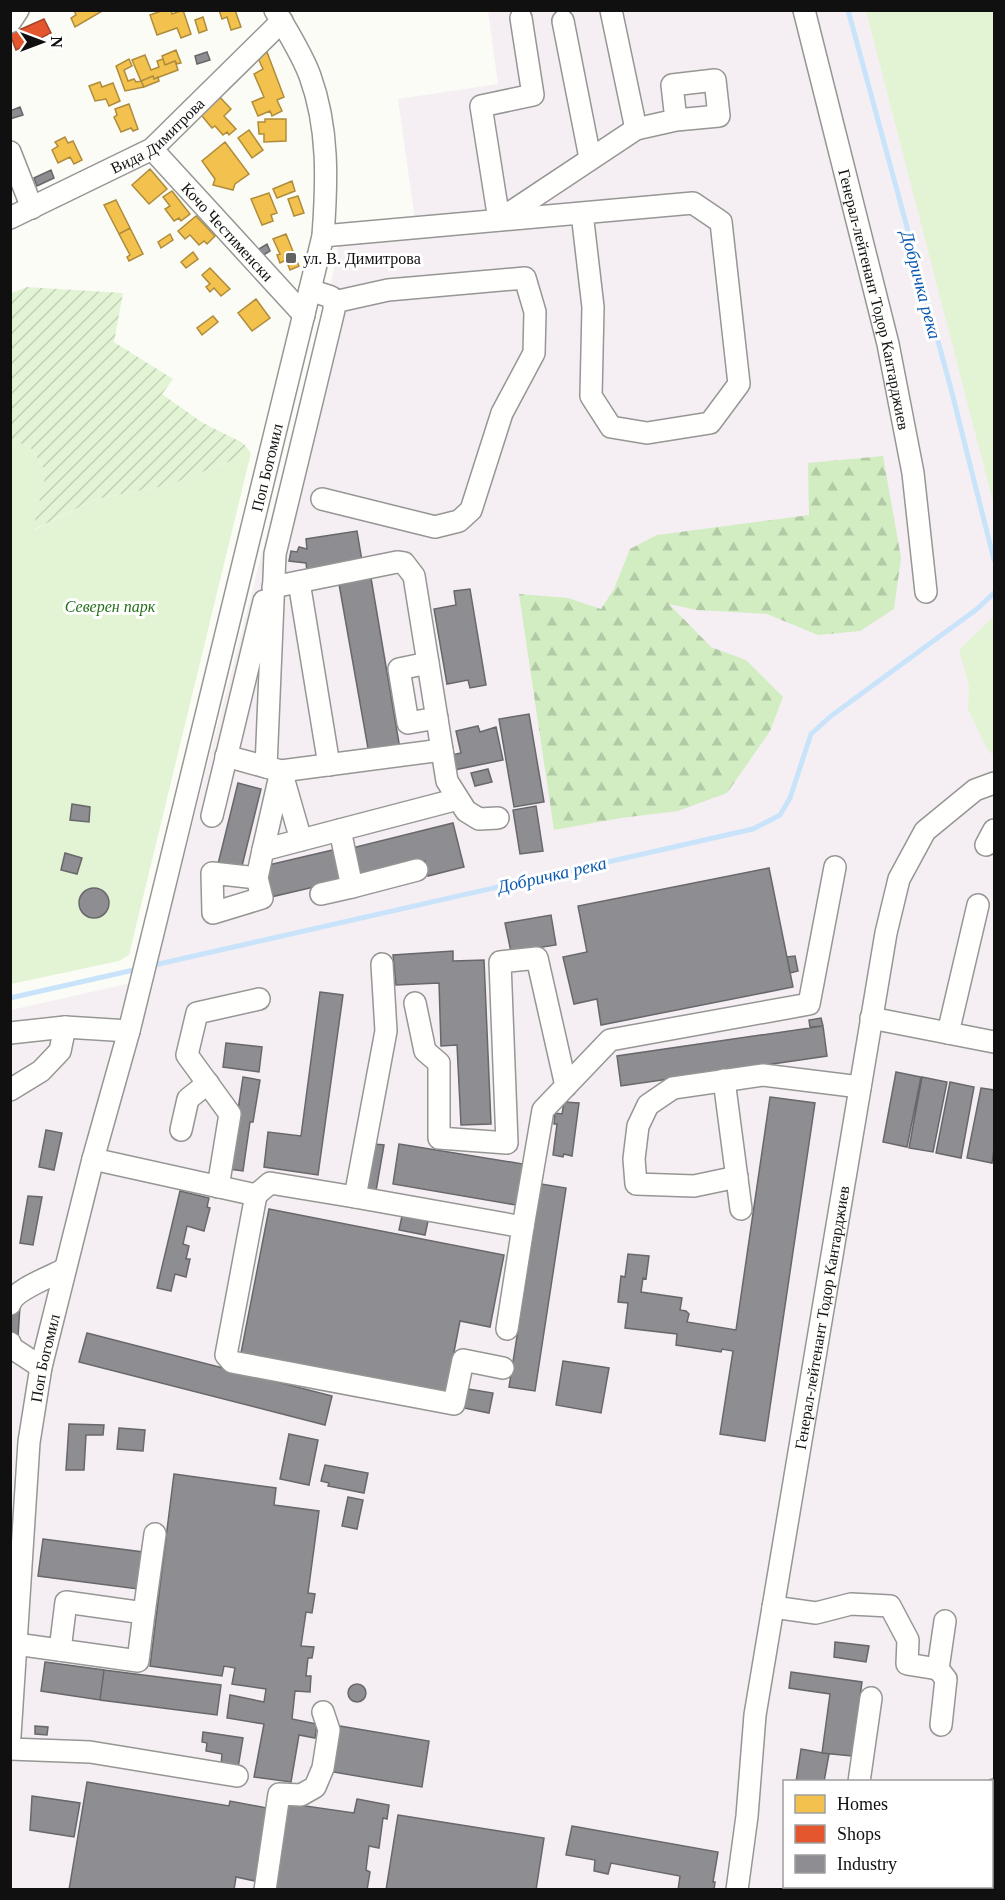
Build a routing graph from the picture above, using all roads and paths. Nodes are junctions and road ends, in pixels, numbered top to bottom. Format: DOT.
graph roads {
  1 [pos="18,10"];
  2 [pos="611,10"];
  3 [pos="804,10"];
  4 [pos="279,16"];
  5 [pos="521,18"];
  6 [pos="563,21"];
  7 [pos="10,22"];
  8 [pos="676,120"];
  9 [pos="636,129"];
  10 [pos="152,149"];
  11 [pos="10,152"];
  12 [pos="590,159"];
  13 [pos="32,208"];
  14 [pos="582,213"];
  15 [pos="10,218"];
  16 [pos="500,220"];
  17 [pos="323,236"];
  18 [pos="310,290"];
  19 [pos="334,302"];
  20 [pos="304,315"];
  21 [pos="322,499"];
  22 [pos="275,554"];
  23 [pos="299,582"];
  24 [pos="273,587"];
  25 [pos="926,592"];
  26 [pos="428,663"];
  27 [pos="437,718"];
  28 [pos="442,750"];
  29 [pos="226,756"];
  30 [pos="329,765"];
  31 [pos="273,769"];
  32 [pos="992,784"];
  33 [pos="458,799"];
  34 [pos="212,816"];
  35 [pos="498,818"];
  36 [pos="340,830"];
  37 [pos="301,840"];
  38 [pos="262,850"];
  39 [pos="835,867"];
  40 [pos="417,870"];
  41 [pos="257,878"];
  42 [pos="352,886"];
  43 [pos="321,894"];
  44 [pos="978,906"];
  45 [pos="382,964"];
  46 [pos="259,999"];
  47 [pos="415,1003"];
  48 [pos="871,1017"];
  49 [pos="64,1028"];
  50 [pos="129,1031"];
  51 [pos="10,1033"];
  52 [pos="948,1033"];
  53 [pos="994,1042"];
  54 [pos="724,1080"];
  55 [pos="208,1083"];
  56 [pos="566,1086"];
  57 [pos="860,1087"];
  58 [pos="10,1090"];
  59 [pos="543,1110"];
  60 [pos="181,1130"];
  61 [pos="507,1143"];
  62 [pos="93,1159"];
  63 [pos="737,1177"];
  64 [pos="218,1187"];
  65 [pos="256,1195"];
  66 [pos="355,1197"];
  67 [pos="741,1209"];
  68 [pos="522,1227"];
  69 [pos="65,1269"];
  70 [pos="10,1282"];
  71 [pos="37,1283"];
  72 [pos="59,1295"];
  73 [pos="10,1304"];
  74 [pos="507,1329"];
  75 [pos="10,1343"];
  76 [pos="42,1367"];
  77 [pos="503,1368"];
  78 [pos="155,1534"];
  79 [pos="773,1607"];
  80 [pos="144,1613"];
  81 [pos="945,1621"];
  82 [pos="16,1644"];
  83 [pos="60,1650"];
  84 [pos="938,1670"];
  85 [pos="871,1698"];
  86 [pos="323,1713"];
  87 [pos="941,1725"];
  88 [pos="10,1736"];
  89 [pos="10,1749"];
  90 [pos="237,1776"];
  91 [pos="859,1780"];
  92 [pos="265,1890"];
  93 [pos="737,1890"];
  1 -- 7 [label="street"];
  2 -- 9 [label="street"];
  3 -- 25 [label="street, Генерал-лейтенант Тодор Кантарджиев"];
  4 -- 10 [label="street, Вида Димитрова"];
  4 -- 17 [label="street, Поп Богомил"];
  5 -- 16 [label="street"];
  6 -- 12 [label="street"];
  8 -- 9 [label="street"];
  9 -- 12 [label="street"];
  10 -- 13 [label="street, Вида Димитрова"];
  10 -- 20 [label="street, Кочо Честименски"];
  11 -- 13 [label="street"];
  12 -- 16 [label="street"];
  13 -- 15 [label="street, Вида Димитрова"];
  14 -- 14 [label="street"];
  14 -- 16 [label="street"];
  16 -- 17 [label="street"];
  17 -- 18 [label="street, Поп Богомил"];
  18 -- 19 [label="street"];
  18 -- 20 [label="street, Поп Богомил"];
  19 -- 21 [label="street"];
  19 -- 22 [label="street"];
  20 -- 50 [label="street, Поп Богомил"];
  22 -- 24 [label="street"];
  22 -- 29 [label="street"];
  23 -- 24 [label="street"];
  23 -- 26 [label="street"];
  23 -- 30 [label="street"];
  24 -- 31 [label="street"];
  26 -- 27 [label="street"];
  26 -- 27 [label="street"];
  27 -- 28 [label="street"];
  28 -- 30 [label="street"];
  28 -- 33 [label="street"];
  29 -- 31 [label="street"];
  29 -- 34 [label="street"];
  30 -- 31 [label="street"];
  31 -- 37 [label="street"];
  31 -- 38 [label="street"];
  32 -- 48 [label="street, Генерал-лейтенант Тодор Кантарджиев"];
  33 -- 35 [label="street"];
  33 -- 36 [label="street"];
  36 -- 37 [label="street"];
  36 -- 42 [label="street"];
  37 -- 38 [label="street"];
  38 -- 41 [label="street"];
  39 -- 56 [label="street"];
  40 -- 42 [label="street"];
  42 -- 43 [label="street"];
  44 -- 52 [label="street"];
  45 -- 66 [label="street"];
  46 -- 55 [label="street"];
  47 -- 61 [label="street"];
  48 -- 52 [label="street"];
  48 -- 57 [label="street, Генерал-лейтенант Тодор Кантарджиев"];
  49 -- 50 [label="street"];
  49 -- 51 [label="street"];
  49 -- 58 [label="street"];
  50 -- 62 [label="street, Поп Богомил"];
  52 -- 53 [label="street"];
  54 -- 57 [label="street"];
  54 -- 63 [label="street"];
  54 -- 63 [label="street"];
  55 -- 60 [label="street"];
  55 -- 64 [label="street"];
  56 -- 59 [label="street"];
  56 -- 61 [label="street"];
  57 -- 79 [label="street, Генерал-лейтенант Тодор Кантарджиев"];
  59 -- 61 [label="street"];
  59 -- 68 [label="street"];
  62 -- 64 [label="street"];
  62 -- 69 [label="street, Поп Богомил"];
  63 -- 67 [label="street"];
  64 -- 65 [label="street"];
  65 -- 66 [label="street"];
  65 -- 77 [label="street"];
  66 -- 68 [label="street"];
  68 -- 74 [label="street"];
  69 -- 71 [label="street"];
  69 -- 72 [label="street, Поп Богомил"];
  70 -- 71 [label="street"];
  71 -- 72 [label="street"];
  71 -- 73 [label="street"];
  72 -- 76 [label="street, Поп Богомил"];
  75 -- 76 [label="street"];
  76 -- 82 [label="street, Поп Богомил"];
  78 -- 80 [label="street"];
  79 -- 84 [label="street"];
  79 -- 93 [label="street, Генерал-лейтенант Тодор Кантарджиев"];
  80 -- 83 [label="street"];
  80 -- 83 [label="street"];
  81 -- 84 [label="street"];
  82 -- 83 [label="street"];
  82 -- 88 [label="street, Поп Богомил"];
  84 -- 87 [label="street"];
  85 -- 91 [label="street"];
  86 -- 92 [label="street"];
  89 -- 90 [label="street"];
}
